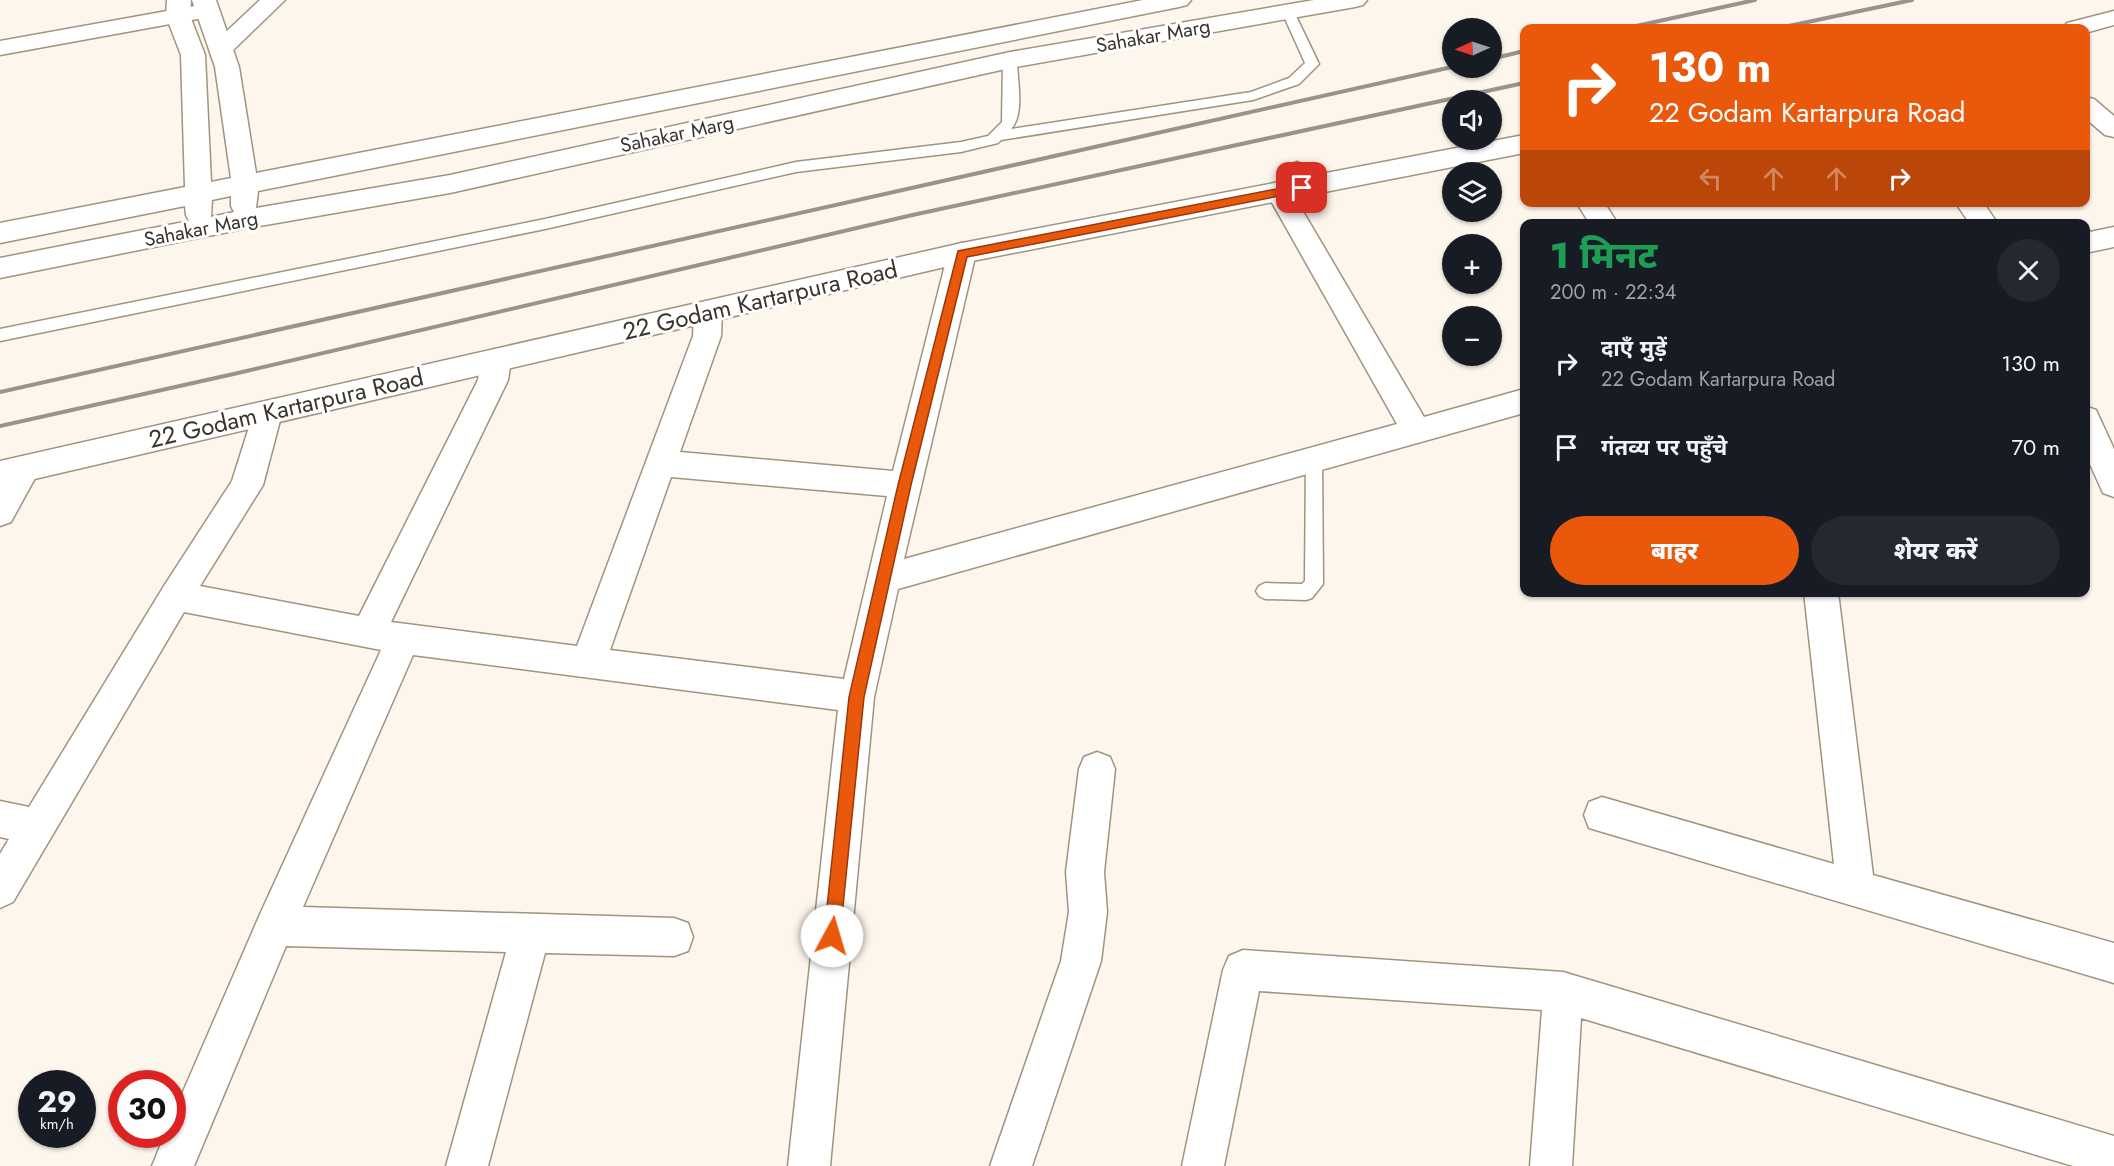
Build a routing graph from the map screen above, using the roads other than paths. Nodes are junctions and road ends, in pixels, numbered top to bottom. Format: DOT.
graph roads {
  1 [pos="273,0"];
  2 [pos="1179,0"];
  3 [pos="1354,0"];
  4 [pos="205,6"];
  5 [pos="179,8"];
  6 [pos="1288,12"];
  7 [pos="2114,18"];
  8 [pos="2090,24"];
  9 [pos="0,48"];
  10 [pos="221,49"];
  11 [pos="1010,60"];
  12 [pos="2090,109"];
  13 [pos="2114,129"];
  14 [pos="998,136"];
  15 [pos="1520,145"];
  16 [pos="1297,167"];
  17 [pos="245,184"];
  18 [pos="1279,192"];
  19 [pos="200,193"];
  20 [pos="1592,207"];
  21 [pos="1972,207"];
  22 [pos="1601,219"];
  23 [pos="1981,219"];
  24 [pos="243,220"];
  25 [pos="199,229"];
  26 [pos="0,233"];
  27 [pos="2114,237"];
  28 [pos="2090,242"];
  29 [pos="962,254"];
  30 [pos="0,268"];
  31 [pos="708,312"];
  32 [pos="0,335"];
  33 [pos="496,360"];
  34 [pos="1520,402"];
  35 [pos="267,412"];
  36 [pos="2090,429"];
  37 [pos="1416,431"];
  38 [pos="1314,459"];
  39 [pos="660,463"];
  40 [pos="12,472"];
  41 [pos="2114,484"];
  42 [pos="905,485"];
  43 [pos="0,513"];
  44 [pos="884,579"];
  45 [pos="1265,591"];
  46 [pos="176,596"];
  47 [pos="1822,597"];
  48 [pos="386,636"];
  49 [pos="588,663"];
  50 [pos="857,697"];
  51 [pos="1097,769"];
  52 [pos="1602,814"];
  53 [pos="0,819"];
  54 [pos="38,826"];
  55 [pos="1856,888"];
  56 [pos="0,889"];
  57 [pos="275,926"];
  58 [pos="531,932"];
  59 [pos="674,937"];
  60 [pos="2114,963"];
  61 [pos="1563,992"];
  62 [pos="2114,1157"];
  63 [pos="173,1166"];
  64 [pos="467,1166"];
  65 [pos="809,1166"];
  66 [pos="1011,1166"];
  67 [pos="1203,1166"];
  68 [pos="1551,1166"];
  1 -- 10 [label="street"];
  2 -- 17 [label="street, Sahakar Marg"];
  3 -- 6 [label="street, Sahakar Marg"];
  4 -- 5 [label="street"];
  4 -- 10 [label="street"];
  5 -- 9 [label="street"];
  5 -- 19 [label="street"];
  6 -- 11 [label="street, Sahakar Marg"];
  6 -- 14 [label="lane"];
  7 -- 8 [label="street"];
  10 -- 17 [label="street"];
  11 -- 14 [label="lane"];
  11 -- 24 [label="street, Sahakar Marg"];
  12 -- 13 [label="street"];
  14 -- 32 [label="lane"];
  15 -- 18 [label="street, 22 Godam Kartarpura Road"];
  16 -- 18 [label="lane"];
  17 -- 19 [label="street, Sahakar Marg"];
  17 -- 24 [label="street"];
  18 -- 29 [label="street, 22 Godam Kartarpura Road"];
  18 -- 37 [label="street"];
  19 -- 25 [label="street"];
  19 -- 26 [label="street, Sahakar Marg"];
  20 -- 22 [label="street"];
  21 -- 23 [label="street"];
  24 -- 25 [label="street, Sahakar Marg"];
  25 -- 30 [label="street, Sahakar Marg"];
  27 -- 28 [label="street"];
  29 -- 31 [label="street, 22 Godam Kartarpura Road"];
  29 -- 42 [label="street"];
  31 -- 33 [label="street, 22 Godam Kartarpura Road"];
  31 -- 39 [label="street"];
  33 -- 35 [label="street, 22 Godam Kartarpura Road"];
  33 -- 48 [label="street"];
  34 -- 37 [label="street"];
  35 -- 40 [label="street, 22 Godam Kartarpura Road"];
  35 -- 46 [label="street"];
  36 -- 41 [label="street"];
  37 -- 38 [label="street"];
  38 -- 44 [label="street"];
  38 -- 45 [label="lane"];
  39 -- 42 [label="street"];
  39 -- 49 [label="street"];
  40 -- 43 [label="street"];
  42 -- 44 [label="street"];
  44 -- 50 [label="street"];
  46 -- 48 [label="street"];
  46 -- 54 [label="street"];
  47 -- 55 [label="street"];
  48 -- 49 [label="street"];
  48 -- 57 [label="street"];
  49 -- 50 [label="street"];
  50 -- 65 [label="street"];
  51 -- 66 [label="street"];
  52 -- 55 [label="street"];
  53 -- 54 [label="street"];
  54 -- 56 [label="street"];
  55 -- 60 [label="street"];
  57 -- 58 [label="street"];
  57 -- 63 [label="street"];
  58 -- 59 [label="street"];
  58 -- 64 [label="street"];
  61 -- 62 [label="street"];
  61 -- 67 [label="street"];
  61 -- 68 [label="street"];
}
